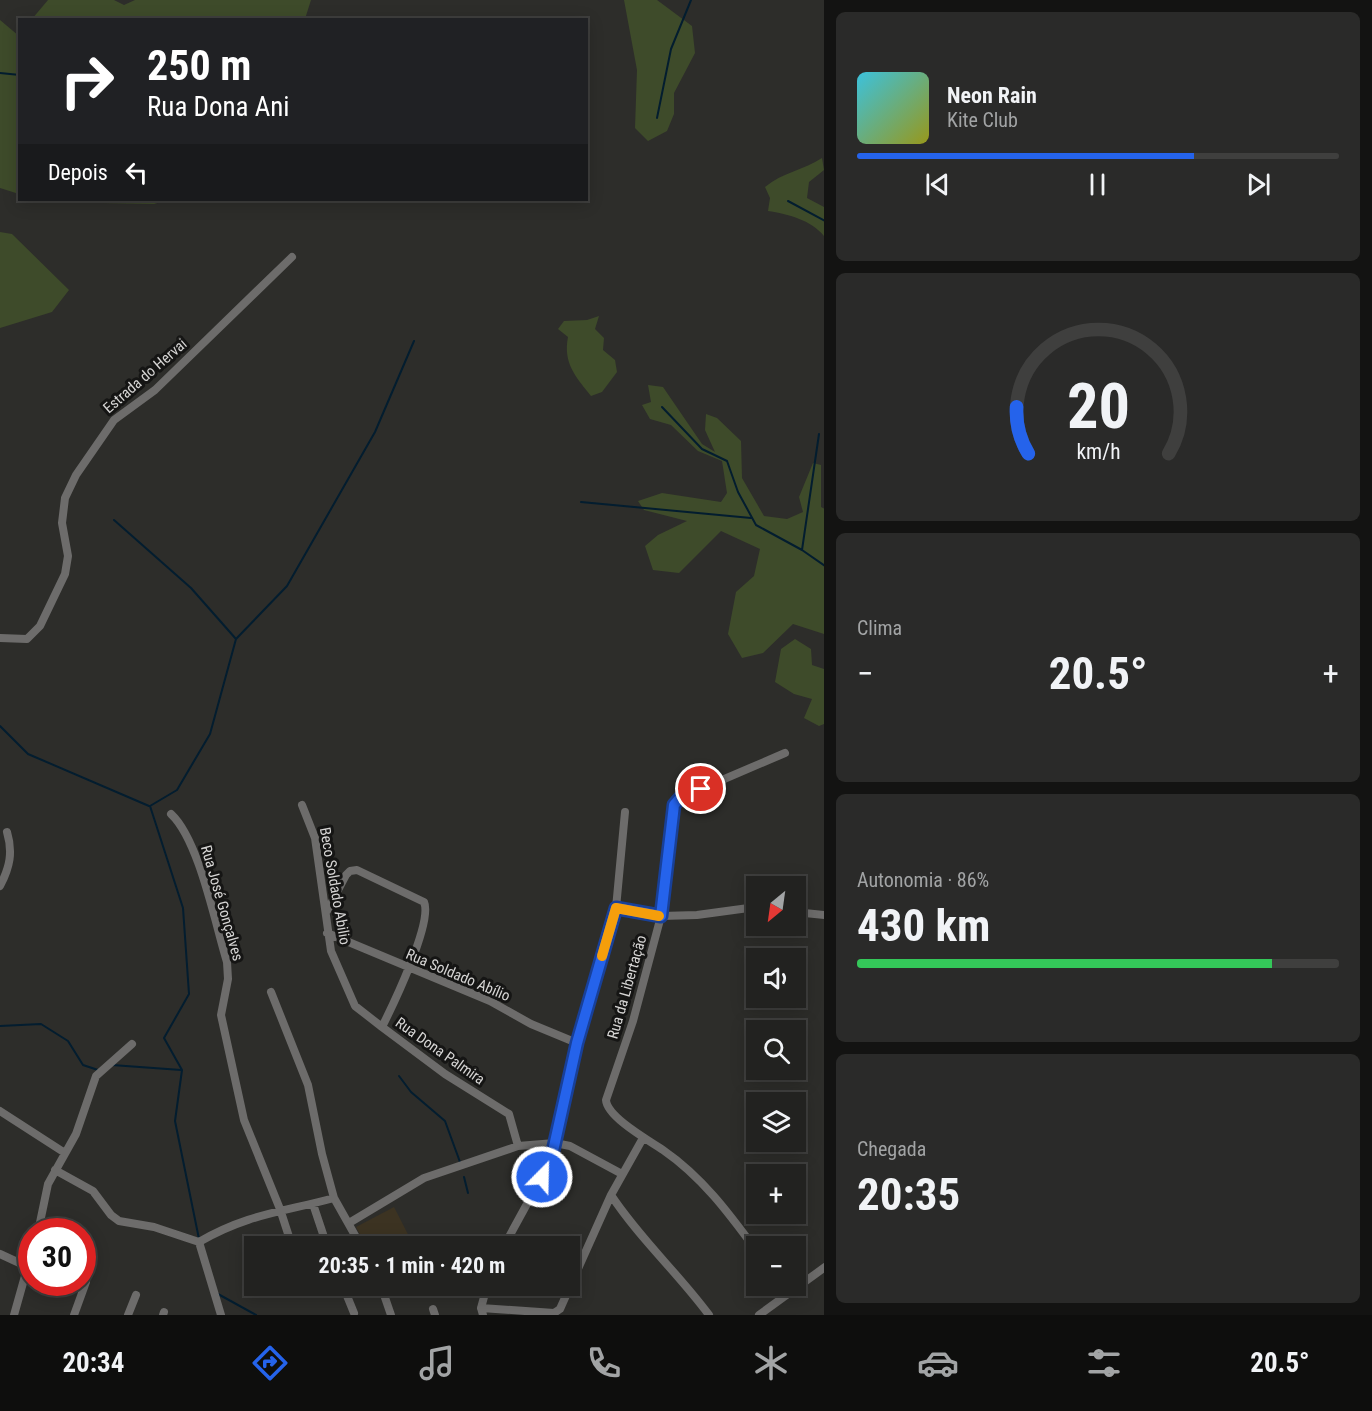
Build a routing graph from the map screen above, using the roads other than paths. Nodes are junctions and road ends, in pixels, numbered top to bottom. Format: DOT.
graph roads {
  1 [pos="292,257"];
  2 [pos="0,638"];
  3 [pos="785,753"];
  4 [pos="302,805"];
  5 [pos="625,812"];
  6 [pos="171,814"];
  7 [pos="7,832"];
  8 [pos="0,886"];
  9 [pos="616,908"];
  10 [pos="746,908"];
  11 [pos="327,911"];
  12 [pos="806,913"];
  13 [pos="824,915"];
  14 [pos="661,916"];
  15 [pos="327,933"];
  16 [pos="409,968"];
  17 [pos="271,992"];
  18 [pos="382,1027"];
  19 [pos="577,1043"];
  20 [pos="132,1044"];
  21 [pos="0,1111"];
  22 [pos="643,1137"];
  23 [pos="555,1143"];
  24 [pos="518,1146"];
  25 [pos="65,1153"];
  26 [pos="55,1170"];
  27 [pos="622,1174"];
  28 [pos="611,1195"];
  29 [pos="334,1197"];
  30 [pos="313,1204"];
  31 [pos="280,1209"];
  32 [pos="41,1218"];
  33 [pos="349,1223"];
  34 [pos="289,1236"];
  35 [pos="324,1236"];
  36 [pos="356,1236"];
  37 [pos="509,1236"];
  38 [pos="746,1237"];
  39 [pos="199,1242"];
  40 [pos="0,1254"];
  41 [pos="18,1262"];
  42 [pos="824,1268"];
  43 [pos="806,1281"];
  44 [pos="136,1295"];
  45 [pos="19,1296"];
  46 [pos="81,1296"];
  47 [pos="348,1296"];
  48 [pos="384,1296"];
  49 [pos="485,1296"];
  50 [pos="785,1296"];
  51 [pos="482,1311"];
  52 [pos="354,1314"];
  53 [pos="14,1315"];
  54 [pos="74,1315"];
  55 [pos="128,1315"];
  56 [pos="221,1315"];
  57 [pos="391,1315"];
  58 [pos="710,1315"];
  59 [pos="759,1315"];
  1 -- 2 [label="street, Estrada do Hervai"];
  3 -- 14 [label="street, Rua da Libertação"];
  4 -- 11 [label="street, Beco Soldado Abilio"];
  5 -- 9 [label="street"];
  6 -- 31 [label="street, Rua José Gonçalves"];
  7 -- 8 [label="street"];
  9 -- 14 [label="street"];
  9 -- 19 [label="street"];
  10 -- 14 [label="street"];
  11 -- 15 [label="street, Beco Soldado Abilio"];
  11 -- 16 [label="street, Rua Dona Palmira"];
  12 -- 13 [label="street"];
  14 -- 22 [label="street, Rua da Libertação"];
  15 -- 16 [label="street, Rua Soldado Abílio"];
  15 -- 18 [label="street, Beco Soldado Abilio"];
  16 -- 18 [label="street, Rua Dona Palmira"];
  16 -- 19 [label="street, Rua Soldado Abílio"];
  17 -- 29 [label="street"];
  18 -- 24 [label="street, Rua Dona Palmira"];
  19 -- 23 [label="street"];
  20 -- 25 [label="street"];
  21 -- 25 [label="street"];
  22 -- 27 [label="street"];
  22 -- 38 [label="street, Rua da Libertação"];
  23 -- 24 [label="street"];
  23 -- 27 [label="street"];
  23 -- 37 [label="street"];
  24 -- 33 [label="street"];
  25 -- 26 [label="street"];
  26 -- 32 [label="street"];
  26 -- 39 [label="street"];
  27 -- 28 [label="street"];
  28 -- 51 [label="street"];
  28 -- 58 [label="street"];
  29 -- 30 [label="street"];
  29 -- 33 [label="street"];
  30 -- 31 [label="street"];
  30 -- 35 [label="street"];
  31 -- 34 [label="street, Rua José Gonçalves"];
  31 -- 39 [label="street"];
  33 -- 36 [label="street"];
  39 -- 56 [label="street"];
  40 -- 41 [label="street"];
  42 -- 43 [label="street"];
  44 -- 55 [label="street"];
  45 -- 53 [label="street"];
  46 -- 54 [label="street"];
  47 -- 52 [label="street"];
  48 -- 57 [label="street"];
  49 -- 51 [label="street"];
  50 -- 59 [label="street"];
}
